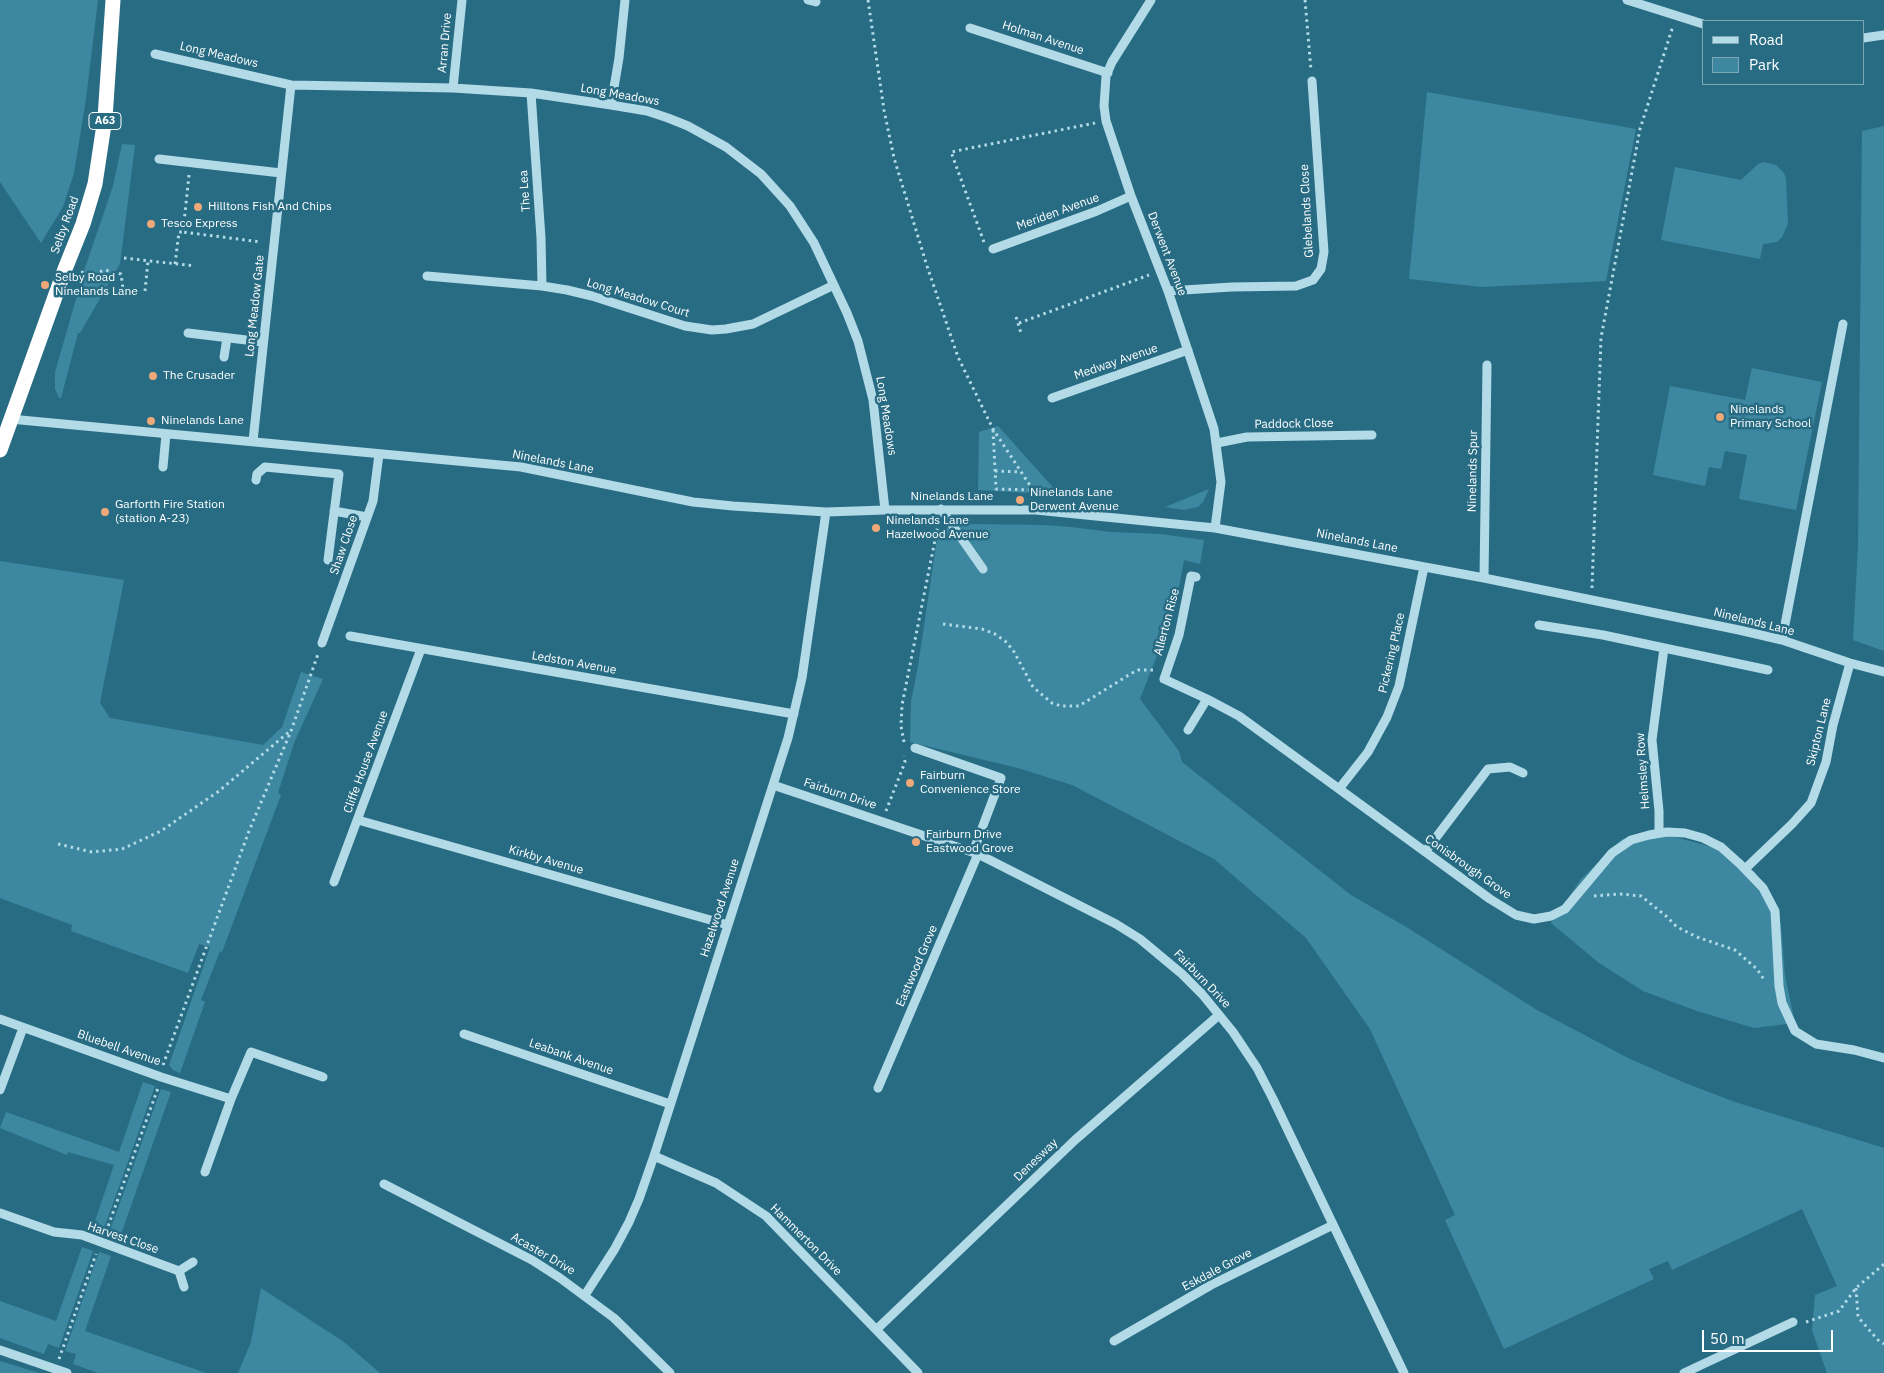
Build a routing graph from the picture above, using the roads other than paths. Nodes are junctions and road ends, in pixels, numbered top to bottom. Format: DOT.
graph roads {
  1 [pos="112,0"];
  2 [pos="462,0"];
  3 [pos="625,0"];
  4 [pos="1151,0"];
  5 [pos="1627,0"];
  6 [pos="1702,24"];
  7 [pos="970,28"];
  8 [pos="1884,35"];
  9 [pos="1864,38"];
  10 [pos="155,54"];
  11 [pos="1108,73"];
  12 [pos="1312,81"];
  13 [pos="291,85"];
  14 [pos="453,88"];
  15 [pos="530,93"];
  16 [pos="611,105"];
  17 [pos="159,159"];
  18 [pos="281,173"];
  19 [pos="1131,196"];
  20 [pos="993,249"];
  21 [pos="427,276"];
  22 [pos="834,285"];
  23 [pos="542,286"];
  24 [pos="1168,291"];
  25 [pos="1843,324"];
  26 [pos="188,333"];
  27 [pos="227,338"];
  28 [pos="263,342"];
  29 [pos="1188,350"];
  30 [pos="224,356"];
  31 [pos="1487,365"];
  32 [pos="1052,398"];
  33 [pos="10,419"];
  34 [pos="166,434"];
  35 [pos="1372,435"];
  36 [pos="253,441"];
  37 [pos="1216,443"];
  38 [pos="0,450"];
  39 [pos="379,454"];
  40 [pos="163,468"];
  41 [pos="256,480"];
  42 [pos="941,509"];
  43 [pos="886,510"];
  44 [pos="334,511"];
  45 [pos="826,512"];
  46 [pos="367,517"];
  47 [pos="1215,528"];
  48 [pos="328,560"];
  49 [pos="1424,567"];
  50 [pos="982,570"];
  51 [pos="1196,577"];
  52 [pos="1484,578"];
  53 [pos="1539,625"];
  54 [pos="350,636"];
  55 [pos="1782,640"];
  56 [pos="322,643"];
  57 [pos="1664,648"];
  58 [pos="420,649"];
  59 [pos="1850,663"];
  60 [pos="1768,670"];
  61 [pos="1884,672"];
  62 [pos="1166,676"];
  63 [pos="1207,698"];
  64 [pos="794,714"];
  65 [pos="1188,730"];
  66 [pos="915,748"];
  67 [pos="1523,773"];
  68 [pos="773,786"];
  69 [pos="1339,789"];
  70 [pos="358,820"];
  71 [pos="1659,833"];
  72 [pos="1425,852"];
  73 [pos="975,853"];
  74 [pos="1745,869"];
  75 [pos="334,882"];
  76 [pos="728,925"];
  77 [pos="1220,1015"];
  78 [pos="0,1019"];
  79 [pos="23,1028"];
  80 [pos="464,1034"];
  81 [pos="1884,1058"];
  82 [pos="323,1076"];
  83 [pos="878,1088"];
  84 [pos="0,1090"];
  85 [pos="230,1098"];
  86 [pos="670,1104"];
  87 [pos="654,1156"];
  88 [pos="205,1172"];
  89 [pos="384,1184"];
  90 [pos="0,1213"];
  91 [pos="1333,1224"];
  92 [pos="193,1262"];
  93 [pos="179,1271"];
  94 [pos="184,1287"];
  95 [pos="585,1295"];
  96 [pos="1793,1322"];
  97 [pos="877,1329"];
  98 [pos="1114,1340"];
  99 [pos="0,1350"];
  100 [pos="68,1373"];
  101 [pos="670,1373"];
  102 [pos="918,1373"];
  103 [pos="1404,1373"];
  104 [pos="1684,1373"];
  1 -- 33 [label="highway, Selby Road / A63"];
  2 -- 14 [label="street, Arran Drive"];
  3 -- 16 [label="street"];
  4 -- 11 [label="street, Derwent Avenue"];
  5 -- 6 [label="street"];
  7 -- 11 [label="street, Holman Avenue"];
  8 -- 9 [label="street"];
  10 -- 13 [label="street, Long Meadows"];
  11 -- 19 [label="street, Derwent Avenue"];
  12 -- 24 [label="street, Glebelands Close"];
  13 -- 14 [label="street, Long Meadows"];
  13 -- 18 [label="street, Long Meadow Gate"];
  14 -- 15 [label="street, Long Meadows"];
  15 -- 16 [label="street, Long Meadows"];
  15 -- 23 [label="street, The Lea"];
  16 -- 22 [label="street, Long Meadows"];
  17 -- 18 [label="street"];
  18 -- 28 [label="street, Long Meadow Gate"];
  19 -- 20 [label="street, Meriden Avenue"];
  19 -- 24 [label="street, Derwent Avenue"];
  21 -- 23 [label="street, Long Meadow Court"];
  22 -- 23 [label="street, Long Meadow Court"];
  22 -- 43 [label="street, Long Meadows"];
  24 -- 29 [label="street, Derwent Avenue"];
  25 -- 55 [label="street"];
  26 -- 27 [label="street"];
  27 -- 28 [label="street"];
  27 -- 30 [label="street"];
  28 -- 36 [label="street, Long Meadow Gate"];
  29 -- 32 [label="street, Medway Avenue"];
  29 -- 37 [label="street, Derwent Avenue"];
  31 -- 52 [label="street, Ninelands Spur"];
  33 -- 34 [label="street, Ninelands Lane"];
  33 -- 38 [label="highway, Selby Road / A63"];
  34 -- 36 [label="street, Ninelands Lane"];
  34 -- 40 [label="street"];
  35 -- 37 [label="street, Paddock Close"];
  36 -- 39 [label="street, Ninelands Lane"];
  37 -- 47 [label="street, Derwent Avenue"];
  39 -- 45 [label="street, Ninelands Lane"];
  39 -- 46 [label="street, Shaw Close"];
  41 -- 44 [label="street"];
  42 -- 43 [label="street, Ninelands Lane"];
  42 -- 47 [label="street, Ninelands Lane"];
  42 -- 50 [label="street"];
  43 -- 45 [label="street, Ninelands Lane"];
  44 -- 46 [label="street"];
  44 -- 48 [label="street"];
  45 -- 64 [label="street, Hazelwood Avenue"];
  46 -- 56 [label="street, Shaw Close"];
  47 -- 49 [label="street, Ninelands Lane"];
  49 -- 52 [label="street, Ninelands Lane"];
  49 -- 69 [label="street, Pickering Place"];
  51 -- 62 [label="street, Allerton Rise"];
  52 -- 55 [label="street, Ninelands Lane"];
  53 -- 57 [label="street"];
  54 -- 58 [label="street, Ledston Avenue"];
  55 -- 59 [label="street, Ninelands Lane"];
  57 -- 60 [label="street"];
  57 -- 71 [label="street, Helmsley Row"];
  58 -- 64 [label="street, Ledston Avenue"];
  58 -- 70 [label="street, Cliffe House Avenue"];
  59 -- 61 [label="street, Ninelands Lane"];
  59 -- 74 [label="street, Skipton Lane"];
  62 -- 63 [label="street, Conisbrough Grove"];
  63 -- 65 [label="street"];
  63 -- 69 [label="street, Conisbrough Grove"];
  64 -- 68 [label="street, Hazelwood Avenue"];
  66 -- 73 [label="street, Eastwood Grove"];
  67 -- 72 [label="street"];
  68 -- 73 [label="street, Fairburn Drive"];
  68 -- 76 [label="street, Hazelwood Avenue"];
  69 -- 72 [label="street, Conisbrough Grove"];
  70 -- 75 [label="street, Cliffe House Avenue"];
  70 -- 76 [label="street, Kirkby Avenue"];
  71 -- 72 [label="street, Conisbrough Grove"];
  71 -- 74 [label="street, Conisbrough Grove"];
  73 -- 77 [label="street, Fairburn Drive"];
  73 -- 83 [label="street, Eastwood Grove"];
  74 -- 81 [label="street, Conisbrough Grove"];
  76 -- 86 [label="street, Hazelwood Avenue"];
  77 -- 91 [label="street, Fairburn Drive"];
  77 -- 97 [label="street, Denesway"];
  78 -- 79 [label="street, Bluebell Avenue"];
  79 -- 84 [label="street"];
  79 -- 85 [label="street, Bluebell Avenue"];
  80 -- 86 [label="street, Leabank Avenue"];
  82 -- 85 [label="street"];
  85 -- 88 [label="street"];
  86 -- 87 [label="street, Hazelwood Avenue"];
  87 -- 95 [label="street, Hazelwood Avenue"];
  87 -- 97 [label="street, Hammerton Drive"];
  89 -- 95 [label="street, Acaster Drive"];
  90 -- 93 [label="street, Harvest Close"];
  91 -- 98 [label="street, Eskdale Grove"];
  91 -- 103 [label="street, Fairburn Drive"];
  92 -- 93 [label="street"];
  93 -- 94 [label="street"];
  95 -- 101 [label="street, Acaster Drive"];
  96 -- 104 [label="street"];
  97 -- 102 [label="street, Hammerton Drive"];
  99 -- 100 [label="street"];
}
